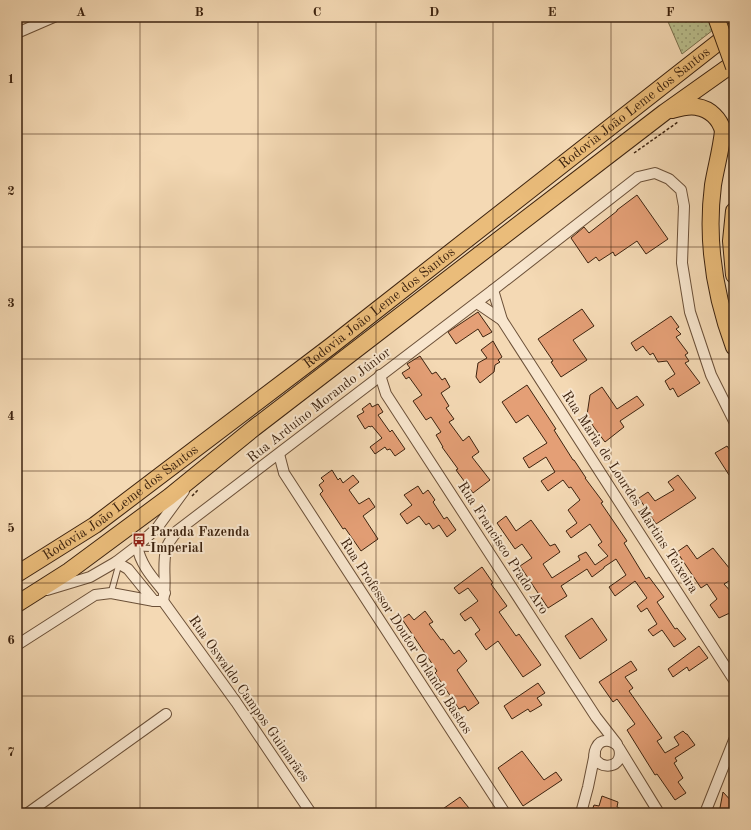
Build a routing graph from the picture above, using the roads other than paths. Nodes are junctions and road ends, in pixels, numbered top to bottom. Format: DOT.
graph roads {
  1 [pos="54,17"];
  2 [pos="716,17"];
  3 [pos="734,30"];
  4 [pos="17,33"];
  5 [pos="734,64"];
  6 [pos="734,67"];
  7 [pos="664,112"];
  8 [pos="734,211"];
  9 [pos="734,275"];
  10 [pos="493,290"];
  11 [pos="477,303"];
  12 [pos="502,320"];
  13 [pos="734,347"];
  14 [pos="380,375"];
  15 [pos="371,383"];
  16 [pos="386,394"];
  17 [pos="734,421"];
  18 [pos="279,454"];
  19 [pos="267,462"];
  20 [pos="284,473"];
  21 [pos="195,476"];
  22 [pos="137,547"];
  23 [pos="166,549"];
  24 [pos="118,563"];
  25 [pos="17,574"];
  26 [pos="34,593"];
  27 [pos="110,594"];
  28 [pos="161,598"];
  29 [pos="17,604"];
  30 [pos="17,645"];
  31 [pos="723,662"];
  32 [pos="734,669"];
  33 [pos="734,680"];
  34 [pos="166,714"];
  35 [pos="596,717"];
  36 [pos="734,740"];
  37 [pos="618,746"];
  38 [pos="596,749"];
  39 [pos="609,766"];
  40 [pos="636,776"];
  41 [pos="588,788"];
  42 [pos="28,813"];
  43 [pos="311,813"];
  44 [pos="505,813"];
  45 [pos="581,813"];
  46 [pos="659,813"];
  47 [pos="705,813"];
  1 -- 4 [label="street"];
  2 -- 6 [label="main road, bridge"];
  3 -- 25 [label="main road, Rodovia João Leme dos Santos"];
  5 -- 7 [label="main road, Rodovia João Leme dos Santos"];
  7 -- 13 [label="main road"];
  7 -- 21 [label="main road, Rodovia João Leme dos Santos"];
  8 -- 9 [label="main road"];
  10 -- 11 [label="street, Rua Arduíno Morando Júnior"];
  10 -- 12 [label="street, Rua Maria de Lourdes Martins Teixeira"];
  10 -- 17 [label="street, Rua Arduíno Morando Júnior"];
  11 -- 12 [label="street, Rua Maria de Lourdes Martins Teixeira"];
  11 -- 14 [label="street, Rua Arduíno Morando Júnior"];
  12 -- 31 [label="street, Rua Maria de Lourdes Martins Teixeira"];
  14 -- 15 [label="street, Rua Arduíno Morando Júnior"];
  14 -- 16 [label="street, Rua Francisco Prado Aro"];
  15 -- 16 [label="street, Rua Francisco Prado Aro"];
  15 -- 18 [label="street, Rua Arduíno Morando Júnior"];
  16 -- 35 [label="street, Rua Francisco Prado Aro"];
  18 -- 19 [label="street, Rua Arduíno Morando Júnior"];
  18 -- 20 [label="street, Rua Professor Doutor Orlando Bastos"];
  19 -- 20 [label="street, Rua Professor Doutor Orlando Bastos"];
  19 -- 23 [label="street, Rua Arduíno Morando Júnior"];
  20 -- 44 [label="street, Rua Professor Doutor Orlando Bastos"];
  21 -- 22 [label="street"];
  21 -- 26 [label="main road, Rodovia João Leme dos Santos"];
  22 -- 23 [label="lane"];
  22 -- 24 [label="street"];
  22 -- 28 [label="street, Rua Oswaldo Campos Guimarães"];
  23 -- 28 [label="street, Rua Arduíno Morando Júnior"];
  24 -- 26 [label="street"];
  24 -- 27 [label="lane"];
  24 -- 28 [label="street, Rua Oswaldo Campos Guimarães"];
  26 -- 29 [label="main road, Rodovia João Leme dos Santos"];
  27 -- 28 [label="street"];
  27 -- 30 [label="street"];
  28 -- 43 [label="street, Rua Oswaldo Campos Guimarães"];
  31 -- 32 [label="street"];
  31 -- 33 [label="street, Rua Maria de Lourdes Martins Teixeira"];
  34 -- 42 [label="street"];
  35 -- 37 [label="street, Rua Francisco Prado Aro"];
  35 -- 38 [label="street, Rua Francisco Prado Aro"];
  36 -- 47 [label="street"];
  37 -- 38 [label="street"];
  37 -- 39 [label="street"];
  37 -- 40 [label="street, Rua Francisco Prado Aro"];
  38 -- 39 [label="street"];
  38 -- 41 [label="street, Rua Francisco Prado Aro"];
  39 -- 40 [label="street, Rua Francisco Prado Aro"];
  39 -- 41 [label="street"];
  40 -- 46 [label="street, Rua Francisco Prado Aro"];
  41 -- 45 [label="street"];
}
